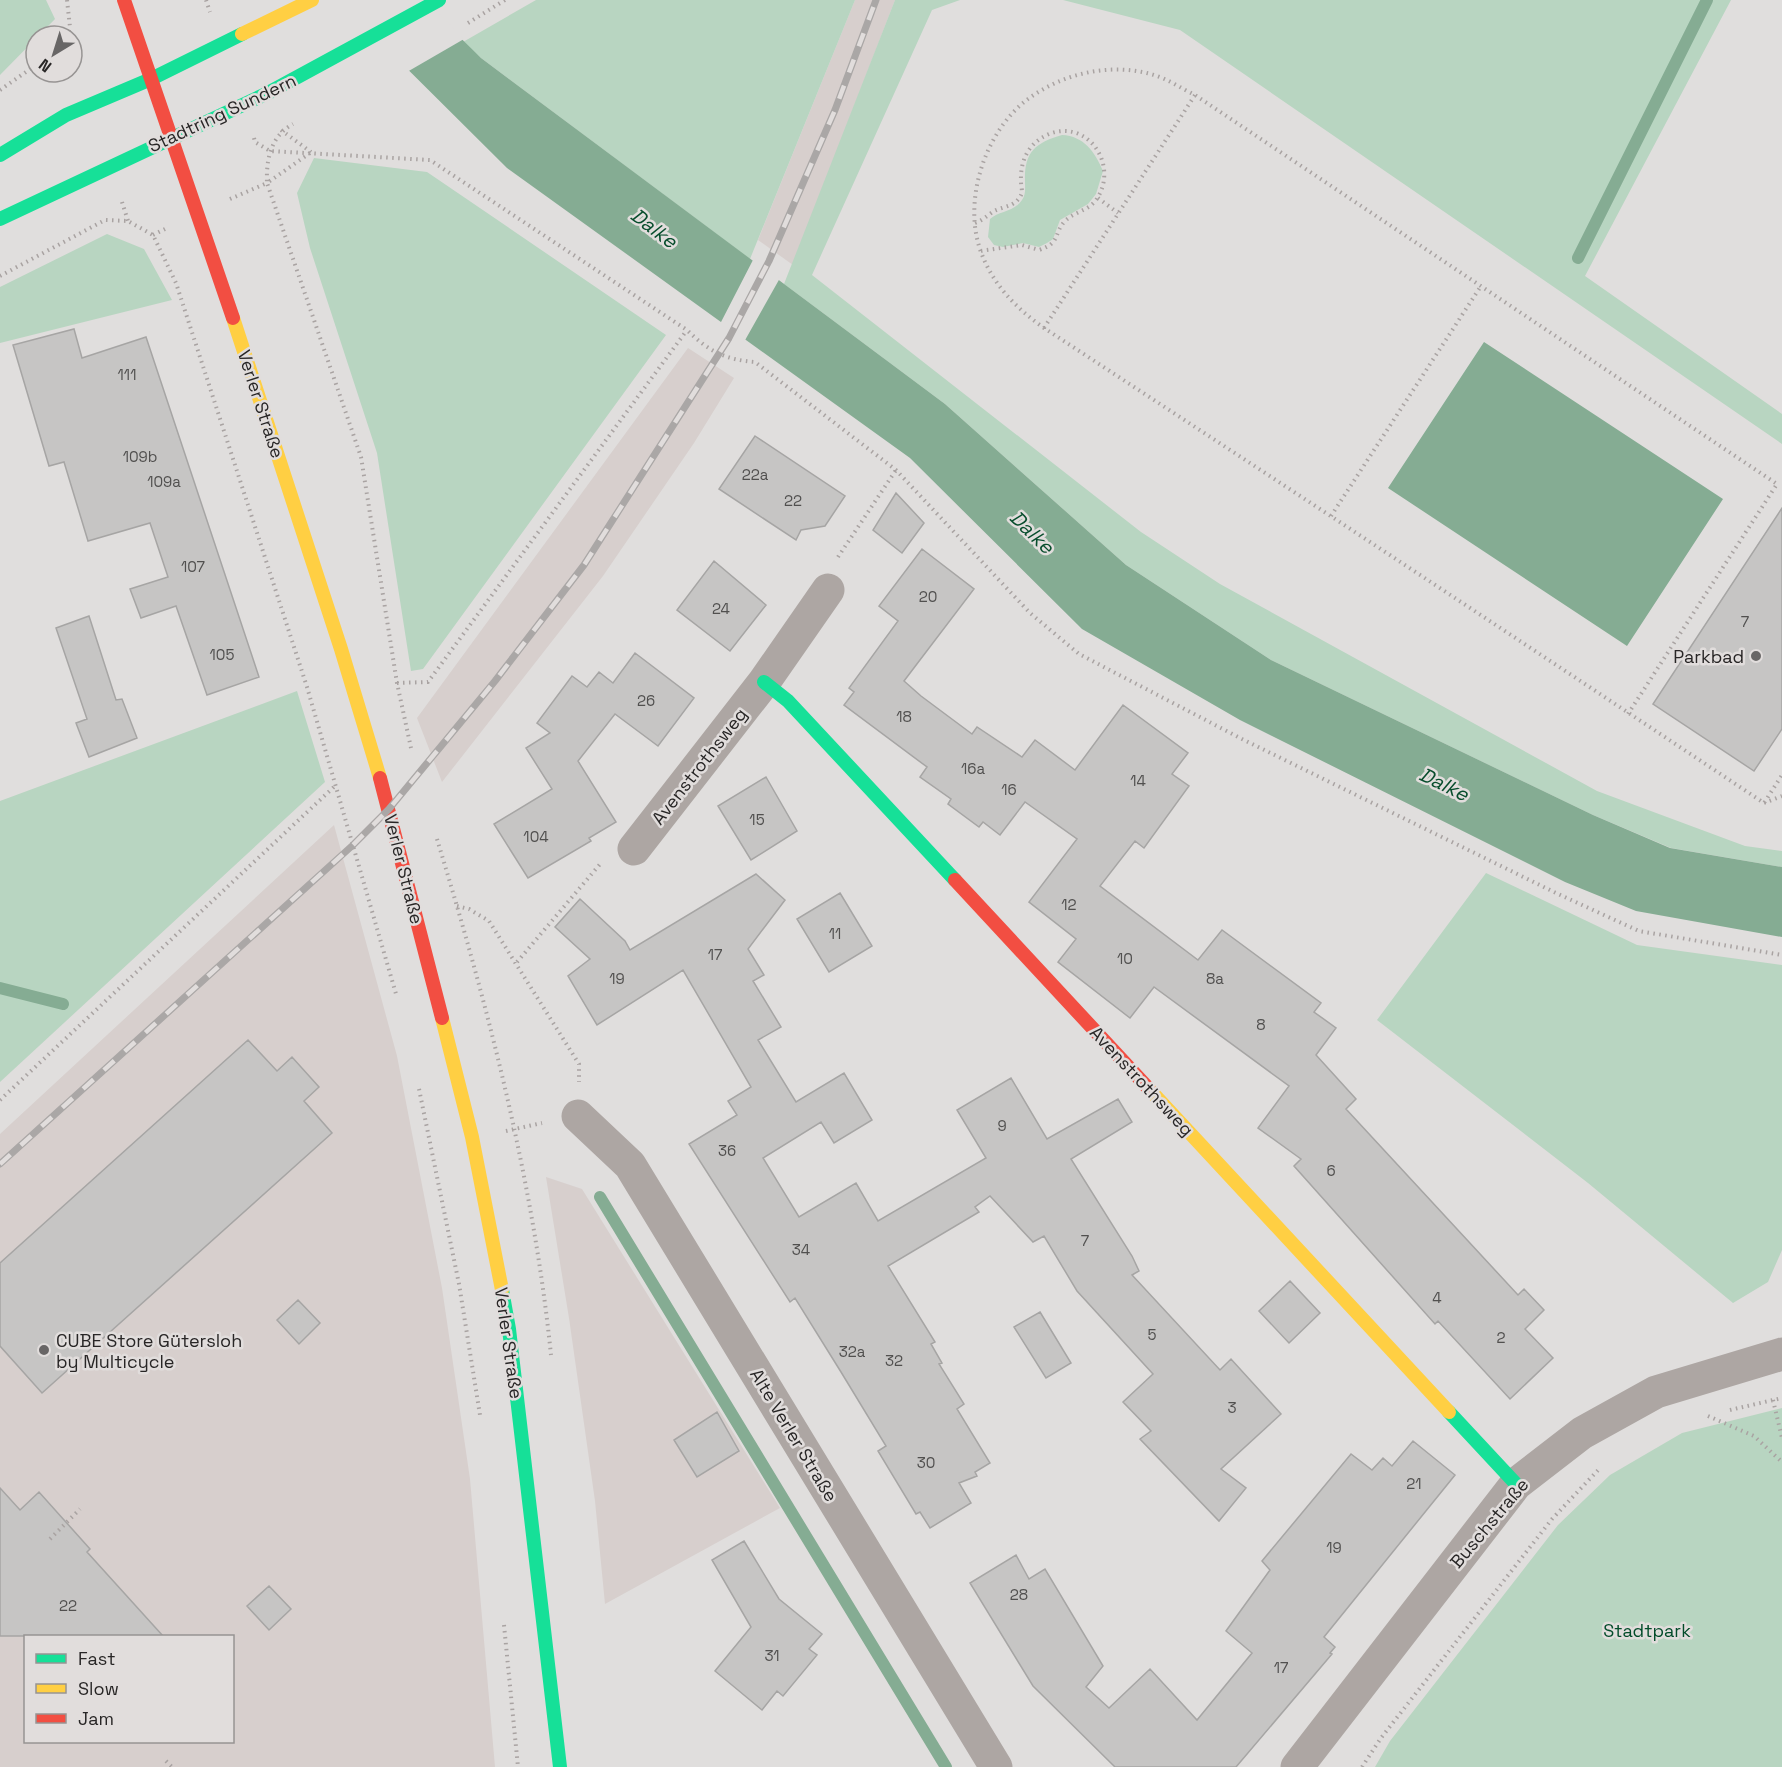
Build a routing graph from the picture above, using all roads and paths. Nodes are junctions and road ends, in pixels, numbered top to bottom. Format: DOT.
graph roads {
  1 [pos="67,0"];
  2 [pos="124,0"];
  3 [pos="312,0"];
  4 [pos="440,0"];
  5 [pos="505,0"];
  6 [pos="468,23"];
  7 [pos="70,24"];
  8 [pos="24,73"];
  9 [pos="151,79"];
  10 [pos="0,90"];
  11 [pos="1195,95"];
  12 [pos="172,138"];
  13 [pos="255,142"];
  14 [pos="270,151"];
  15 [pos="312,153"];
  16 [pos="0,155"];
  17 [pos="267,183"];
  18 [pos="253,189"];
  19 [pos="1098,198"];
  20 [pos="121,199"];
  21 [pos="1118,213"];
  22 [pos="0,219"];
  23 [pos="128,221"];
  24 [pos="975,223"];
  25 [pos="170,227"];
  26 [pos="153,235"];
  27 [pos="980,251"];
  28 [pos="0,276"];
  29 [pos="1481,286"];
  30 [pos="1044,328"];
  31 [pos="687,330"];
  32 [pos="896,470"];
  33 [pos="1331,516"];
  34 [pos="828,590"];
  35 [pos="764,682"];
  36 [pos="397,683"];
  37 [pos="1628,714"];
  38 [pos="1782,775"];
  39 [pos="336,785"];
  40 [pos="1782,796"];
  41 [pos="1764,803"];
  42 [pos="634,849"];
  43 [pos="457,906"];
  44 [pos="1782,955"];
  45 [pos="517,962"];
  46 [pos="399,1005"];
  47 [pos="419,1086"];
  48 [pos="0,1100"];
  49 [pos="578,1116"];
  50 [pos="472,1137"];
  51 [pos="1774,1356"];
  52 [pos="1782,1398"];
  53 [pos="1773,1400"];
  54 [pos="1708,1416"];
  55 [pos="1698,1418"];
  56 [pos="481,1420"];
  57 [pos="1782,1437"];
  58 [pos="1611,1461"];
  59 [pos="1782,1462"];
  60 [pos="1516,1484"];
  61 [pos="80,1509"];
  62 [pos="50,1539"];
  63 [pos="503,1616"];
  64 [pos="166,1761"];
  65 [pos="172,1767"];
  66 [pos="518,1767"];
  67 [pos="560,1767"];
  68 [pos="996,1767"];
  69 [pos="1297,1767"];
  70 [pos="1362,1767"];
  1 -- 7 [label="path"];
  2 -- 9 [label="main road, Verler Straße"];
  3 -- 9 [label="main road"];
  4 -- 12 [label="main road, Stadtring Sundern"];
  5 -- 6 [label="path"];
  8 -- 10 [label="path"];
  9 -- 12 [label="main road, Verler Straße"];
  9 -- 16 [label="main road"];
  11 -- 21 [label="path"];
  11 -- 24 [label="path"];
  11 -- 29 [label="path"];
  12 -- 22 [label="main road, Stadtring Sundern"];
  12 -- 50 [label="main road, Verler Straße"];
  13 -- 14 [label="path"];
  14 -- 15 [label="path"];
  14 -- 15 [label="path"];
  14 -- 17 [label="path"];
  15 -- 17 [label="path"];
  15 -- 31 [label="path"];
  17 -- 18 [label="path"];
  19 -- 21 [label="path"];
  19 -- 24 [label="path"];
  19 -- 27 [label="path"];
  20 -- 23 [label="path"];
  21 -- 30 [label="path"];
  23 -- 26 [label="path"];
  23 -- 28 [label="path"];
  24 -- 27 [label="path"];
  25 -- 26 [label="path"];
  26 -- 39 [label="path"];
  27 -- 30 [label="path"];
  29 -- 33 [label="path"];
  29 -- 37 [label="path"];
  30 -- 33 [label="path"];
  31 -- 32 [label="path"];
  31 -- 36 [label="path"];
  32 -- 34 [label="path"];
  32 -- 44 [label="path"];
  33 -- 37 [label="path"];
  34 -- 35 [label="street, Avenstrothsweg"];
  35 -- 42 [label="street, Avenstrothsweg"];
  35 -- 60 [label="main road, Avenstrothsweg"];
  37 -- 41 [label="path"];
  38 -- 41 [label="path"];
  39 -- 46 [label="path"];
  39 -- 48 [label="path"];
  40 -- 41 [label="path"];
  42 -- 45 [label="path"];
  43 -- 45 [label="path"];
  45 -- 49 [label="path"];
  47 -- 56 [label="path"];
  49 -- 50 [label="path"];
  49 -- 68 [label="street, Alte Verler Straße"];
  50 -- 67 [label="main road, Verler Straße"];
  51 -- 53 [label="path"];
  51 -- 60 [label="street, Buschstraße"];
  52 -- 53 [label="path"];
  53 -- 54 [label="path"];
  53 -- 57 [label="path"];
  54 -- 55 [label="path"];
  54 -- 59 [label="path"];
  58 -- 70 [label="path"];
  60 -- 69 [label="street, Buschstraße"];
  61 -- 62 [label="path"];
  63 -- 66 [label="path"];
  64 -- 65 [label="path"];
}
